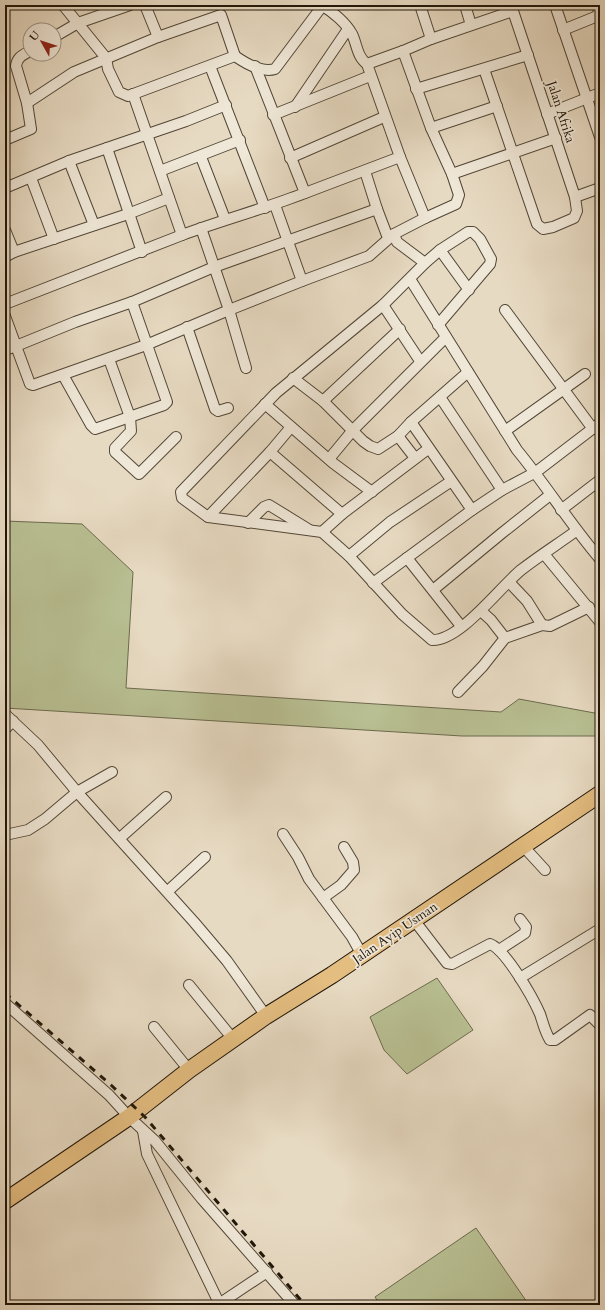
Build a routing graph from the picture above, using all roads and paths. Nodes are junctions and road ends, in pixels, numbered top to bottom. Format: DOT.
graph roads {
  1 [pos="63,5"];
  2 [pos="130,5"];
  3 [pos="146,5"];
  4 [pos="217,5"];
  5 [pos="420,5"];
  6 [pos="465,5"];
  7 [pos="555,5"];
  8 [pos="597,5"];
  9 [pos="323,6"];
  10 [pos="512,8"];
  11 [pos="221,15"];
  12 [pos="600,15"];
  13 [pos="78,23"];
  14 [pos="472,26"];
  15 [pos="348,29"];
  16 [pos="563,30"];
  17 [pos="62,32"];
  18 [pos="158,37"];
  19 [pos="431,39"];
  20 [pos="403,51"];
  21 [pos="528,55"];
  22 [pos="22,56"];
  23 [pos="235,56"];
  24 [pos="106,58"];
  25 [pos="367,64"];
  26 [pos="210,66"];
  27 [pos="255,66"];
  28 [pos="484,69"];
  29 [pos="370,76"];
  30 [pos="416,89"];
  31 [pos="600,92"];
  32 [pos="133,94"];
  33 [pos="587,98"];
  34 [pos="27,103"];
  35 [pos="226,105"];
  36 [pos="497,106"];
  37 [pos="295,107"];
  38 [pos="548,114"];
  39 [pos="273,116"];
  40 [pos="384,117"];
  41 [pos="431,128"];
  42 [pos="147,134"];
  43 [pos="600,137"];
  44 [pos="556,138"];
  45 [pos="5,140"];
  46 [pos="240,140"];
  47 [pos="107,148"];
  48 [pos="513,153"];
  49 [pos="200,157"];
  50 [pos="400,157"];
  51 [pos="290,158"];
  52 [pos="69,161"];
  53 [pos="160,171"];
  54 [pos="365,171"];
  55 [pos="452,174"];
  56 [pos="32,178"];
  57 [pos="5,188"];
  58 [pos="600,188"];
  59 [pos="304,193"];
  60 [pos="575,197"];
  61 [pos="169,198"];
  62 [pos="270,207"];
  63 [pos="377,209"];
  64 [pos="128,214"];
  65 [pos="425,218"];
  66 [pos="225,219"];
  67 [pos="94,225"];
  68 [pos="201,228"];
  69 [pos="5,230"];
  70 [pos="182,236"];
  71 [pos="391,236"];
  72 [pos="54,239"];
  73 [pos="287,240"];
  74 [pos="440,250"];
  75 [pos="142,252"];
  76 [pos="10,254"];
  77 [pos="424,263"];
  78 [pos="214,267"];
  79 [pos="410,279"];
  80 [pos="302,280"];
  81 [pos="469,290"];
  82 [pos="132,302"];
  83 [pos="5,304"];
  84 [pos="383,305"];
  85 [pos="229,310"];
  86 [pos="505,310"];
  87 [pos="5,316"];
  88 [pos="438,325"];
  89 [pos="186,327"];
  90 [pos="400,329"];
  91 [pos="446,337"];
  92 [pos="146,345"];
  93 [pos="16,346"];
  94 [pos="5,350"];
  95 [pos="109,359"];
  96 [pos="420,361"];
  97 [pos="246,368"];
  98 [pos="468,372"];
  99 [pos="585,374"];
  100 [pos="63,376"];
  101 [pos="293,378"];
  102 [pos="564,390"];
  103 [pos="440,397"];
  104 [pos="323,401"];
  105 [pos="265,404"];
  106 [pos="228,408"];
  107 [pos="130,417"];
  108 [pos="411,422"];
  109 [pos="596,426"];
  110 [pos="291,427"];
  111 [pos="353,430"];
  112 [pos="505,431"];
  113 [pos="398,436"];
  114 [pos="176,437"];
  115 [pos="428,449"];
  116 [pos="270,452"];
  117 [pos="415,458"];
  118 [pos="329,459"];
  119 [pos="536,472"];
  120 [pos="450,482"];
  121 [pos="598,485"];
  122 [pos="502,490"];
  123 [pos="372,492"];
  124 [pos="550,495"];
  125 [pos="472,510"];
  126 [pos="561,510"];
  127 [pos="342,514"];
  128 [pos="208,517"];
  129 [pos="248,523"];
  130 [pos="311,531"];
  131 [pos="576,531"];
  132 [pos="322,532"];
  133 [pos="544,554"];
  134 [pos="349,556"];
  135 [pos="407,558"];
  136 [pos="600,559"];
  137 [pos="509,582"];
  138 [pos="373,583"];
  139 [pos="433,590"];
  140 [pos="589,607"];
  141 [pos="481,611"];
  142 [pos="600,622"];
  143 [pos="542,625"];
  144 [pos="461,626"];
  145 [pos="505,638"];
  146 [pos="458,692"];
  147 [pos="9,717"];
  148 [pos="5,729"];
  149 [pos="112,772"];
  150 [pos="77,792"];
  151 [pos="600,794"];
  152 [pos="166,797"];
  153 [pos="283,834"];
  154 [pos="5,835"];
  155 [pos="120,838"];
  156 [pos="523,846"];
  157 [pos="344,847"];
  158 [pos="205,857"];
  159 [pos="545,870"];
  160 [pos="168,891"];
  161 [pos="323,898"];
  162 [pos="520,919"];
  163 [pos="414,920"];
  164 [pos="600,929"];
  165 [pos="499,950"];
  166 [pos="362,955"];
  167 [pos="520,978"];
  168 [pos="189,985"];
  169 [pos="5,1003"];
  170 [pos="266,1016"];
  171 [pos="600,1024"];
  172 [pos="154,1027"];
  173 [pos="233,1040"];
  174 [pos="189,1070"];
  175 [pos="129,1117"];
  176 [pos="143,1131"];
  177 [pos="5,1201"];
  178 [pos="267,1272"];
  179 [pos="219,1304"];
  180 [pos="295,1305"];
  1 -- 13 [label="street"];
  2 -- 13 [label="street"];
  3 -- 18 [label="street"];
  4 -- 11 [label="street"];
  5 -- 19 [label="street"];
  6 -- 14 [label="street"];
  7 -- 16 [label="street"];
  8 -- 12 [label="street"];
  9 -- 15 [label="street"];
  9 -- 27 [label="street"];
  10 -- 14 [label="street"];
  10 -- 21 [label="street, Jalan Afrika"];
  11 -- 18 [label="street"];
  11 -- 23 [label="street"];
  12 -- 16 [label="street"];
  13 -- 17 [label="street"];
  13 -- 24 [label="street"];
  14 -- 19 [label="street"];
  15 -- 25 [label="street"];
  15 -- 37 [label="street"];
  16 -- 33 [label="street"];
  18 -- 24 [label="street"];
  19 -- 20 [label="street"];
  20 -- 25 [label="street"];
  20 -- 30 [label="street"];
  21 -- 28 [label="street"];
  21 -- 38 [label="street, Jalan Afrika"];
  22 -- 34 [label="street"];
  23 -- 26 [label="street"];
  23 -- 27 [label="street"];
  24 -- 32 [label="street"];
  24 -- 34 [label="street"];
  25 -- 29 [label="street"];
  26 -- 32 [label="street"];
  26 -- 35 [label="street"];
  27 -- 39 [label="street"];
  28 -- 30 [label="street"];
  28 -- 36 [label="street"];
  29 -- 37 [label="street"];
  29 -- 40 [label="street"];
  30 -- 41 [label="street"];
  31 -- 33 [label="street"];
  32 -- 42 [label="street"];
  33 -- 38 [label="street"];
  33 -- 43 [label="street"];
  34 -- 45 [label="street"];
  35 -- 42 [label="street"];
  35 -- 46 [label="street"];
  36 -- 41 [label="street"];
  36 -- 48 [label="street"];
  37 -- 39 [label="street"];
  38 -- 44 [label="street, Jalan Afrika"];
  39 -- 51 [label="street"];
  40 -- 50 [label="street"];
  40 -- 51 [label="street"];
  41 -- 55 [label="street"];
  42 -- 47 [label="street"];
  42 -- 53 [label="street"];
  44 -- 48 [label="street"];
  44 -- 60 [label="street, Jalan Afrika"];
  46 -- 49 [label="street"];
  46 -- 62 [label="street"];
  47 -- 52 [label="street"];
  47 -- 64 [label="street"];
  48 -- 55 [label="street"];
  48 -- 60 [label="street, Jalan Afrika"];
  49 -- 53 [label="street"];
  49 -- 66 [label="street"];
  50 -- 54 [label="street"];
  50 -- 65 [label="street"];
  51 -- 59 [label="street"];
  52 -- 56 [label="street"];
  52 -- 67 [label="street"];
  53 -- 61 [label="street"];
  54 -- 59 [label="street"];
  54 -- 63 [label="street"];
  55 -- 65 [label="street"];
  56 -- 57 [label="street"];
  56 -- 72 [label="street"];
  58 -- 60 [label="street"];
  59 -- 62 [label="street"];
  61 -- 64 [label="street"];
  61 -- 70 [label="street"];
  62 -- 66 [label="street"];
  62 -- 73 [label="street"];
  63 -- 71 [label="street"];
  63 -- 73 [label="street"];
  64 -- 67 [label="street"];
  64 -- 75 [label="street"];
  65 -- 71 [label="street"];
  66 -- 68 [label="street"];
  67 -- 72 [label="street"];
  68 -- 70 [label="street"];
  68 -- 78 [label="street"];
  69 -- 76 [label="street"];
  70 -- 75 [label="street"];
  71 -- 77 [label="street"];
  71 -- 80 [label="street"];
  72 -- 76 [label="street"];
  73 -- 78 [label="street"];
  73 -- 80 [label="street"];
  74 -- 77 [label="street"];
  74 -- 81 [label="street"];
  74 -- 81 [label="street"];
  75 -- 83 [label="street"];
  77 -- 79 [label="street"];
  78 -- 82 [label="street"];
  78 -- 85 [label="street"];
  79 -- 84 [label="street"];
  79 -- 88 [label="street"];
  80 -- 85 [label="street"];
  81 -- 88 [label="street"];
  82 -- 92 [label="street"];
  82 -- 93 [label="street"];
  84 -- 90 [label="street"];
  84 -- 101 [label="street"];
  85 -- 89 [label="street"];
  85 -- 97 [label="street"];
  86 -- 102 [label="street"];
  87 -- 93 [label="street"];
  88 -- 91 [label="street"];
  89 -- 92 [label="street"];
  89 -- 106 [label="street"];
  90 -- 96 [label="street"];
  90 -- 104 [label="street"];
  91 -- 96 [label="street"];
  91 -- 98 [label="street"];
  92 -- 95 [label="street"];
  92 -- 107 [label="street"];
  93 -- 94 [label="street"];
  93 -- 100 [label="street"];
  95 -- 100 [label="street"];
  95 -- 107 [label="street"];
  96 -- 111 [label="street"];
  98 -- 103 [label="street"];
  98 -- 112 [label="street"];
  99 -- 102 [label="street"];
  100 -- 107 [label="street"];
  101 -- 104 [label="street"];
  101 -- 105 [label="street"];
  102 -- 109 [label="street"];
  102 -- 112 [label="street"];
  103 -- 108 [label="street"];
  103 -- 122 [label="street"];
  104 -- 111 [label="street"];
  105 -- 110 [label="street"];
  105 -- 128 [label="street"];
  107 -- 114 [label="street"];
  108 -- 113 [label="street"];
  108 -- 115 [label="street"];
  109 -- 119 [label="street"];
  110 -- 116 [label="street"];
  110 -- 118 [label="street"];
  111 -- 113 [label="street"];
  111 -- 118 [label="street"];
  112 -- 119 [label="street"];
  113 -- 117 [label="street"];
  115 -- 117 [label="street"];
  115 -- 120 [label="street"];
  116 -- 127 [label="street"];
  116 -- 128 [label="street"];
  117 -- 123 [label="street"];
  118 -- 123 [label="street"];
  119 -- 122 [label="street"];
  119 -- 124 [label="street"];
  120 -- 125 [label="street"];
  120 -- 134 [label="street"];
  121 -- 126 [label="street"];
  122 -- 125 [label="street"];
  123 -- 127 [label="street"];
  124 -- 126 [label="street"];
  124 -- 139 [label="street"];
  125 -- 135 [label="street"];
  126 -- 131 [label="street"];
  127 -- 132 [label="street"];
  128 -- 129 [label="street"];
  129 -- 130 [label="street"];
  129 -- 130 [label="street"];
  130 -- 132 [label="street"];
  131 -- 133 [label="street"];
  131 -- 136 [label="street"];
  132 -- 134 [label="street"];
  133 -- 137 [label="street"];
  133 -- 140 [label="street"];
  134 -- 138 [label="street"];
  135 -- 138 [label="street"];
  135 -- 139 [label="street"];
  137 -- 141 [label="street"];
  137 -- 143 [label="street"];
  138 -- 144 [label="street"];
  139 -- 144 [label="street"];
  140 -- 142 [label="street"];
  140 -- 143 [label="street"];
  141 -- 144 [label="street"];
  141 -- 145 [label="street"];
  143 -- 145 [label="street"];
  145 -- 146 [label="street"];
  147 -- 148 [label="street"];
  147 -- 150 [label="street"];
  149 -- 150 [label="street"];
  150 -- 154 [label="street"];
  150 -- 155 [label="street"];
  151 -- 156 [label="main road, Jalan Ayip Usman"];
  152 -- 155 [label="street"];
  153 -- 161 [label="street"];
  155 -- 160 [label="street"];
  156 -- 159 [label="street"];
  156 -- 163 [label="main road, Jalan Ayip Usman"];
  157 -- 161 [label="street"];
  158 -- 160 [label="street"];
  160 -- 170 [label="street"];
  161 -- 166 [label="street"];
  162 -- 165 [label="street"];
  163 -- 165 [label="street"];
  163 -- 166 [label="main road, Jalan Ayip Usman"];
  164 -- 167 [label="street"];
  165 -- 167 [label="street"];
  166 -- 170 [label="main road, Jalan Ayip Usman"];
  167 -- 171 [label="street"];
  168 -- 173 [label="street"];
  169 -- 175 [label="street"];
  170 -- 173 [label="main road, Jalan Ayip Usman"];
  172 -- 174 [label="street"];
  173 -- 174 [label="main road, Jalan Ayip Usman"];
  174 -- 175 [label="main road, Jalan Ayip Usman"];
  175 -- 176 [label="street"];
  175 -- 177 [label="main road, Jalan Ayip Usman"];
  176 -- 178 [label="street"];
  176 -- 179 [label="street"];
  178 -- 179 [label="street"];
  178 -- 180 [label="street"];
}
